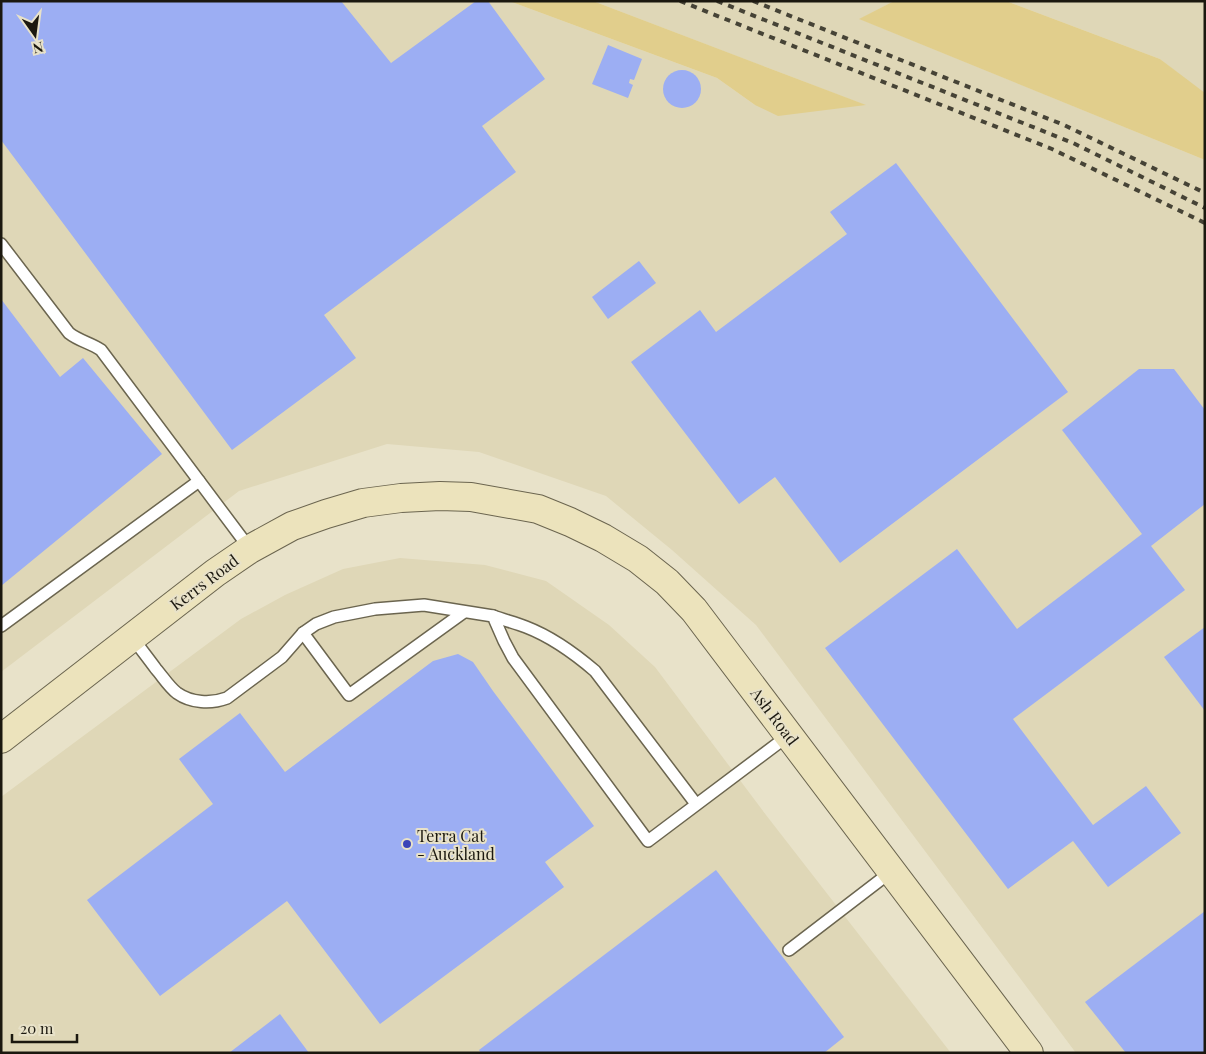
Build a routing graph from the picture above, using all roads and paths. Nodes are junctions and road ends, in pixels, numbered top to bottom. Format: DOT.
graph roads {
  1 [pos="1,244"];
  2 [pos="199,481"];
  3 [pos="440,496"];
  4 [pos="250,549"];
  5 [pos="464,612"];
  6 [pos="493,616"];
  7 [pos="1,626"];
  8 [pos="303,633"];
  9 [pos="132,637"];
  10 [pos="789,735"];
  11 [pos="1,738"];
  12 [pos="696,804"];
  13 [pos="892,871"];
  14 [pos="789,950"];
  15 [pos="1028,1053"];
  1 -- 2 [label="lane"];
  2 -- 4 [label="lane"];
  2 -- 7 [label="lane"];
  3 -- 4 [label="main road, Kerrs Road"];
  3 -- 10 [label="main road, Ash Road"];
  4 -- 9 [label="main road, Kerrs Road"];
  5 -- 6 [label="lane"];
  5 -- 8 [label="lane"];
  5 -- 8 [label="lane"];
  6 -- 12 [label="lane"];
  6 -- 12 [label="lane"];
  8 -- 9 [label="lane"];
  9 -- 11 [label="main road, Kerrs Road"];
  10 -- 12 [label="lane"];
  10 -- 13 [label="main road, Ash Road"];
  13 -- 14 [label="lane"];
  13 -- 15 [label="main road, Ash Road"];
}
